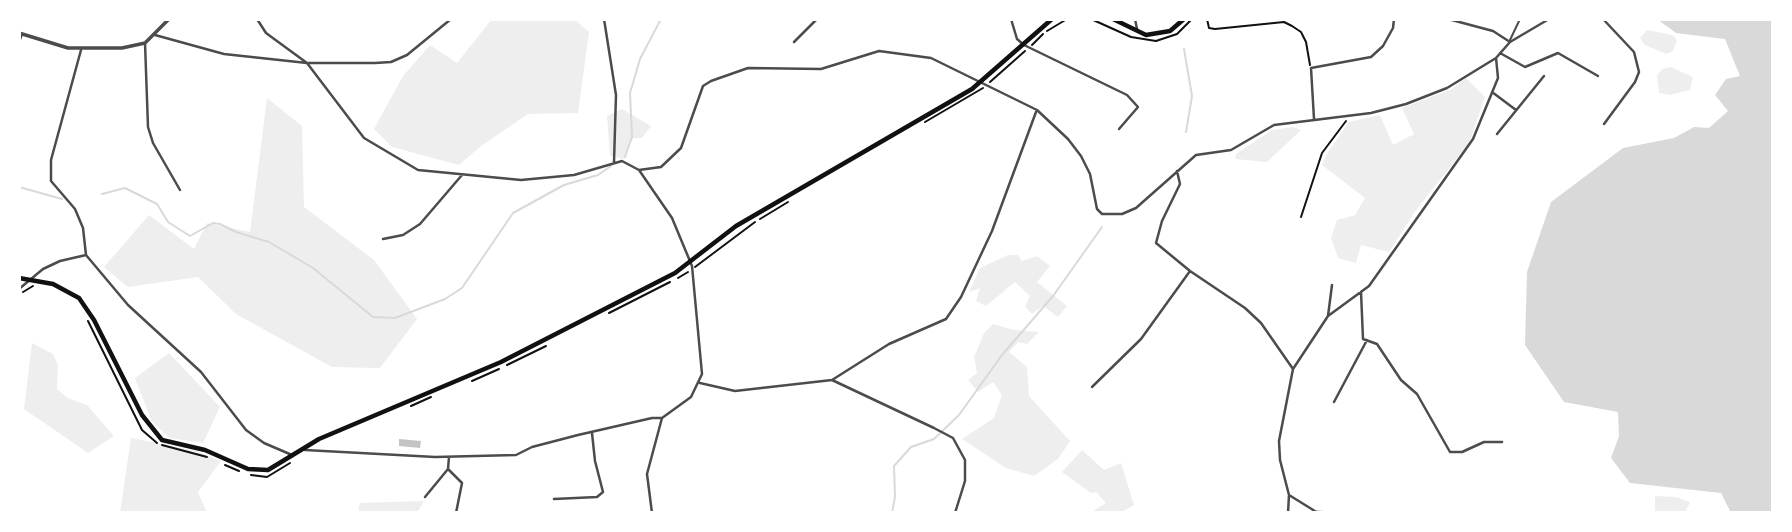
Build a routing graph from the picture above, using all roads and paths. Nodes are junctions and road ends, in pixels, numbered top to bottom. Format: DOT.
graph roads {
  1 [pos="169,19"];
  2 [pos="257,19"];
  3 [pos="451,19"];
  4 [pos="604,19"];
  5 [pos="817,19"];
  6 [pos="1011,19"];
  7 [pos="1052,19"];
  8 [pos="1113,19"];
  9 [pos="1135,19"];
  10 [pos="1184,19"];
  11 [pos="1208,19"];
  12 [pos="1394,19"];
  13 [pos="1448,19"];
  14 [pos="1520,19"];
  15 [pos="1549,19"];
  16 [pos="1603,19"];
  17 [pos="1137,32"];
  18 [pos="21,34"];
  19 [pos="155,36"];
  20 [pos="1510,41"];
  21 [pos="19,42"];
  22 [pos="794,42"];
  23 [pos="145,43"];
  24 [pos="1024,44"];
  25 [pos="81,50"];
  26 [pos="1500,53"];
  27 [pos="1496,58"];
  28 [pos="307,63"];
  29 [pos="1311,68"];
  30 [pos="1544,76"];
  31 [pos="1598,76"];
  32 [pos="983,82"];
  33 [pos="1492,92"];
  34 [pos="1037,110"];
  35 [pos="1516,110"];
  36 [pos="1348,117"];
  37 [pos="1314,120"];
  38 [pos="1604,124"];
  39 [pos="1119,129"];
  40 [pos="1497,134"];
  41 [pos="614,162"];
  42 [pos="639,170"];
  43 [pos="1177,171"];
  44 [pos="462,175"];
  45 [pos="180,190"];
  46 [pos="1301,217"];
  47 [pos="383,239"];
  48 [pos="86,255"];
  49 [pos="691,262"];
  50 [pos="1190,271"];
  51 [pos="19,278"];
  52 [pos="30,279"];
  53 [pos="1332,285"];
  54 [pos="34,286"];
  55 [pos="19,291"];
  56 [pos="1361,292"];
  57 [pos="1328,316"];
  58 [pos="1367,340"];
  59 [pos="1293,369"];
  60 [pos="831,380"];
  61 [pos="700,383"];
  62 [pos="1092,387"];
  63 [pos="1334,401"];
  64 [pos="662,418"];
  65 [pos="592,432"];
  66 [pos="1502,442"];
  67 [pos="302,449"];
  68 [pos="292,455"];
  69 [pos="449,457"];
  70 [pos="448,469"];
  71 [pos="1289,495"];
  72 [pos="425,497"];
  73 [pos="554,499"];
  74 [pos="456,513"];
  75 [pos="652,513"];
  76 [pos="955,513"];
  77 [pos="1288,513"];
  78 [pos="1317,513"];
  79 [pos="1349,513"];
  1 -- 19 [label="street"];
  2 -- 28 [label="street"];
  3 -- 28 [label="street"];
  4 -- 41 [label="street"];
  5 -- 22 [label="street"];
  6 -- 24 [label="street"];
  7 -- 24 [label="main road"];
  8 -- 17 [label="main road"];
  9 -- 17 [label="street"];
  10 -- 17 [label="main road"];
  11 -- 29 [label="path"];
  12 -- 29 [label="street"];
  13 -- 20 [label="street"];
  14 -- 20 [label="lane"];
  15 -- 20 [label="street"];
  16 -- 38 [label="street"];
  18 -- 21 [label="street"];
  18 -- 25 [label="street"];
  19 -- 23 [label="street"];
  19 -- 28 [label="street"];
  20 -- 26 [label="street"];
  23 -- 25 [label="street"];
  23 -- 45 [label="street"];
  24 -- 32 [label="main road"];
  24 -- 39 [label="street"];
  25 -- 48 [label="street"];
  26 -- 27 [label="street"];
  26 -- 31 [label="street"];
  27 -- 33 [label="street"];
  27 -- 36 [label="street"];
  28 -- 44 [label="street"];
  29 -- 37 [label="street"];
  30 -- 35 [label="street"];
  32 -- 34 [label="street"];
  32 -- 42 [label="street"];
  32 -- 49 [label="main road"];
  33 -- 35 [label="street"];
  33 -- 56 [label="street"];
  34 -- 43 [label="street"];
  34 -- 60 [label="street"];
  35 -- 40 [label="street"];
  36 -- 37 [label="street"];
  36 -- 46 [label="path"];
  37 -- 43 [label="street"];
  41 -- 42 [label="street"];
  41 -- 44 [label="street"];
  42 -- 49 [label="street"];
  43 -- 50 [label="street"];
  44 -- 47 [label="street"];
  48 -- 52 [label="street"];
  48 -- 68 [label="street"];
  49 -- 61 [label="street"];
  49 -- 67 [label="main road"];
  50 -- 59 [label="street"];
  50 -- 62 [label="street"];
  51 -- 52 [label="main road"];
  52 -- 55 [label="street"];
  52 -- 68 [label="main road"];
  53 -- 57 [label="street"];
  54 -- 55 [label="path"];
  56 -- 57 [label="street"];
  56 -- 58 [label="street"];
  57 -- 59 [label="street"];
  58 -- 63 [label="street"];
  58 -- 66 [label="street"];
  59 -- 71 [label="street"];
  60 -- 61 [label="street"];
  60 -- 76 [label="street"];
  61 -- 64 [label="street"];
  64 -- 65 [label="street"];
  64 -- 75 [label="street"];
  65 -- 69 [label="street"];
  65 -- 73 [label="street"];
  67 -- 68 [label="main road"];
  67 -- 69 [label="street"];
  69 -- 70 [label="street"];
  70 -- 72 [label="street"];
  70 -- 74 [label="street"];
  71 -- 77 [label="street"];
  71 -- 78 [label="street"];
  78 -- 79 [label="street"];
}
